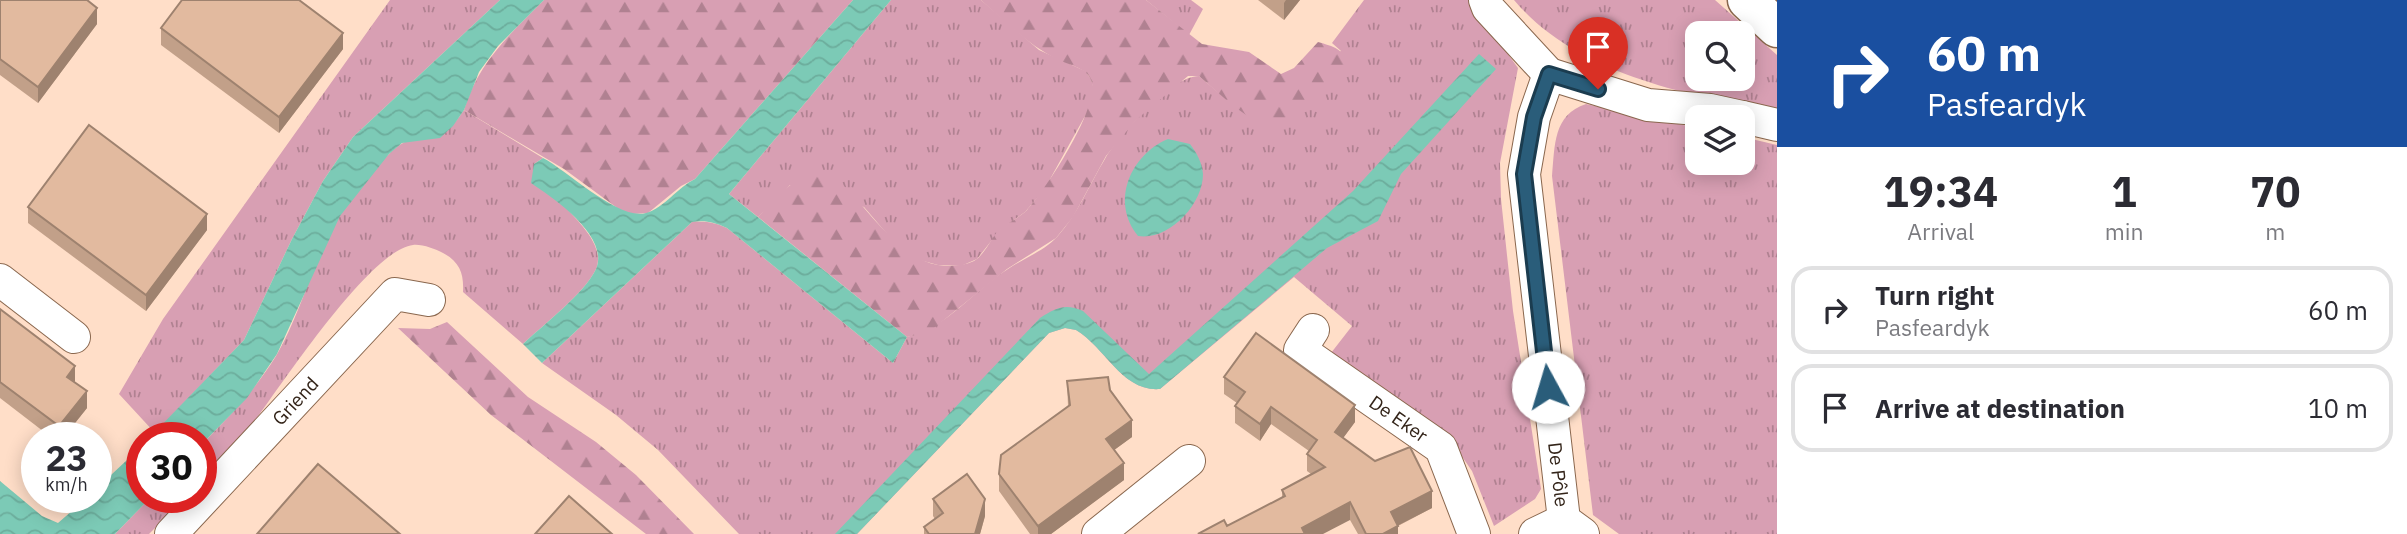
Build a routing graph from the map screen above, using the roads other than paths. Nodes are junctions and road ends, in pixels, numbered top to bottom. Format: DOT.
graph roads {
  1 [pos="1485,0"];
  2 [pos="1747,0"];
  3 [pos="1777,28"];
  4 [pos="1549,74"];
  5 [pos="1685,108"];
  6 [pos="1755,120"];
  7 [pos="1777,125"];
  8 [pos="0,280"];
  9 [pos="429,300"];
  10 [pos="1313,330"];
  11 [pos="74,337"];
  12 [pos="1189,461"];
  13 [pos="1574,527"];
  14 [pos="172,534"];
  15 [pos="1098,534"];
  16 [pos="1474,534"];
  17 [pos="1535,534"];
  1 -- 4 [label="street"];
  2 -- 3 [label="main road"];
  4 -- 5 [label="street"];
  4 -- 13 [label="street, De Pôle"];
  6 -- 7 [label="street"];
  8 -- 11 [label="street"];
  9 -- 14 [label="street, Griend"];
  10 -- 16 [label="street, De Eker"];
  12 -- 15 [label="street"];
  13 -- 17 [label="street"];
}
